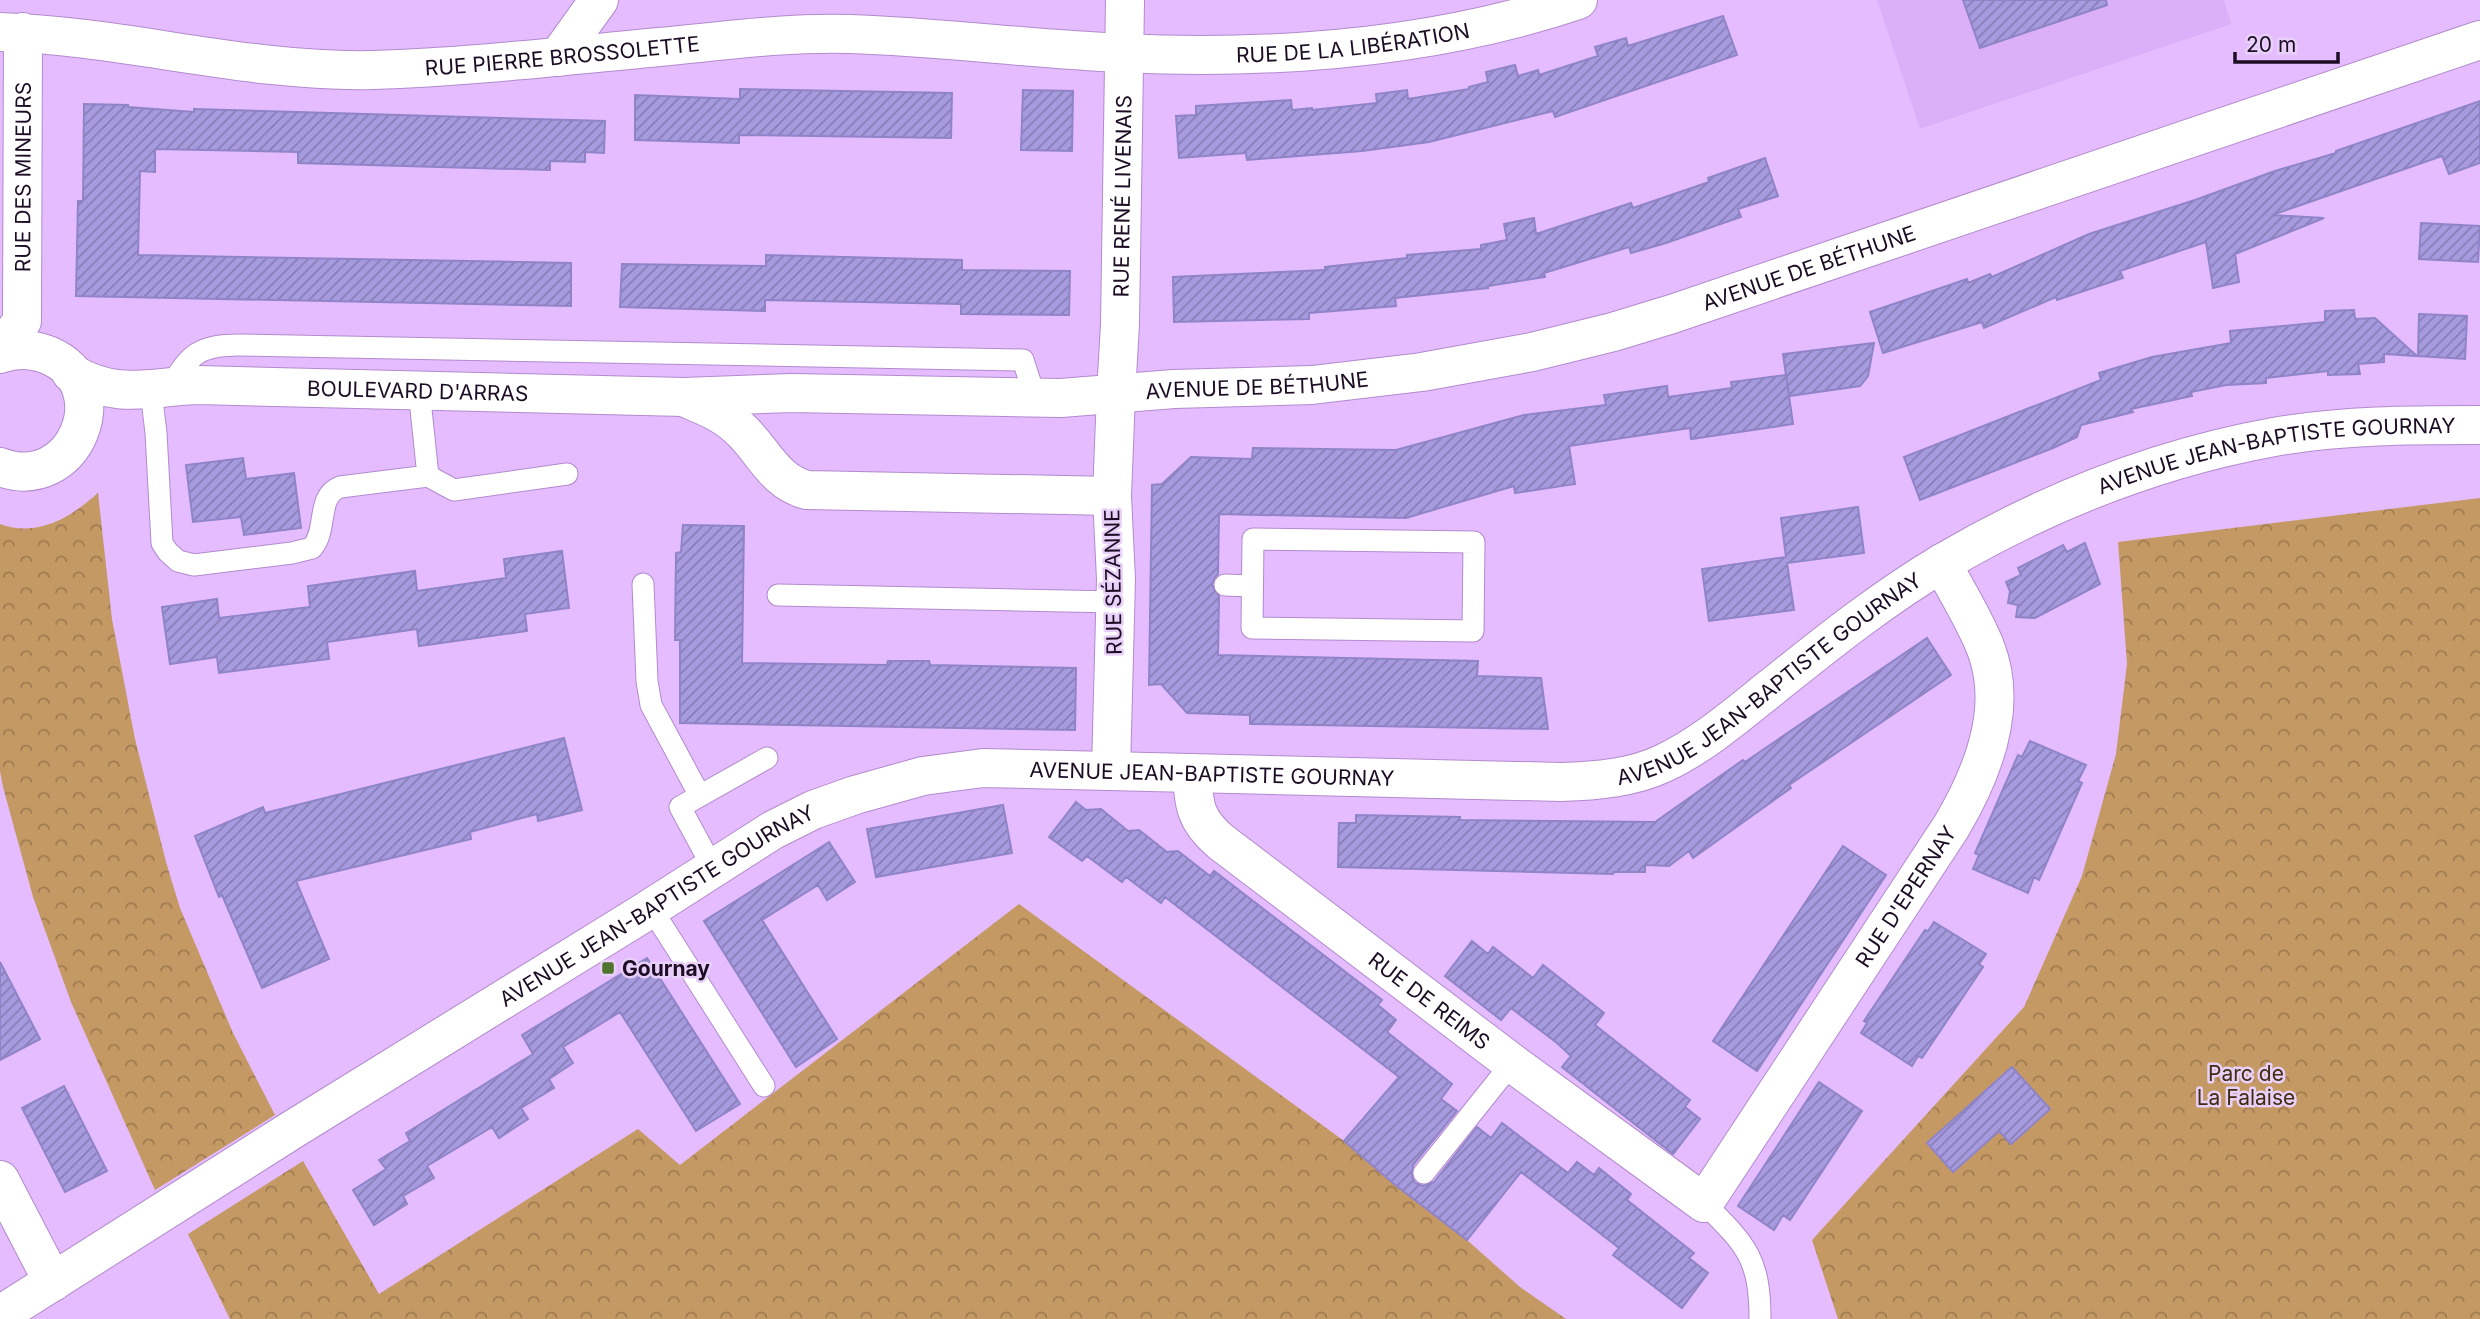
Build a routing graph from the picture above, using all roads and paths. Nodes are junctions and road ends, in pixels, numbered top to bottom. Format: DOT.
graph roads {
  1 [pos="599,0"];
  2 [pos="1125,0"];
  3 [pos="1578,0"];
  4 [pos="12,32"];
  5 [pos="2480,40"];
  6 [pos="1124,53"];
  7 [pos="558,57"];
  8 [pos="22,321"];
  9 [pos="0,353"];
  10 [pos="58,363"];
  11 [pos="160,389"];
  12 [pos="419,390"];
  13 [pos="792,393"];
  14 [pos="1116,394"];
  15 [pos="684,397"];
  16 [pos="1035,397"];
  17 [pos="2480,425"];
  18 [pos="73,446"];
  19 [pos="768,461"];
  20 [pos="0,467"];
  21 [pos="567,474"];
  22 [pos="428,476"];
  23 [pos="1112,496"];
  24 [pos="1942,563"];
  25 [pos="643,584"];
  26 [pos="1225,585"];
  27 [pos="1252,586"];
  28 [pos="1123,587"];
  29 [pos="778,595"];
  30 [pos="768,758"];
  31 [pos="1111,770"];
  32 [pos="1192,773"];
  33 [pos="700,796"];
  34 [pos="713,867"];
  35 [pos="651,908"];
  36 [pos="1513,1063"];
  37 [pos="764,1086"];
  38 [pos="1424,1172"];
  39 [pos="0,1180"];
  40 [pos="1704,1203"];
  41 [pos="53,1282"];
  42 [pos="0,1315"];
  43 [pos="1760,1319"];
  1 -- 7 [label="street"];
  2 -- 6 [label="street, RUE RENÉ LIVENAIS"];
  3 -- 6 [label="street, RUE DE LA LIBÉRATION"];
  4 -- 7 [label="street, RUE PIERRE BROSSOLETTE"];
  4 -- 8 [label="street, RUE DES MINEURS"];
  5 -- 14 [label="street, AVENUE DE BÉTHUNE"];
  6 -- 7 [label="street, RUE PIERRE BROSSOLETTE"];
  6 -- 14 [label="street, RUE RENÉ LIVENAIS"];
  8 -- 9 [label="street"];
  8 -- 10 [label="street"];
  9 -- 10 [label="street, BOULEVARD D'ARRAS"];
  10 -- 11 [label="street, BOULEVARD D'ARRAS"];
  10 -- 18 [label="street"];
  11 -- 12 [label="street, BOULEVARD D'ARRAS"];
  11 -- 16 [label="lane"];
  11 -- 18 [label="street, BOULEVARD D'ARRAS"];
  11 -- 22 [label="lane"];
  12 -- 15 [label="street, BOULEVARD D'ARRAS"];
  12 -- 22 [label="lane"];
  13 -- 15 [label="street, BOULEVARD D'ARRAS"];
  13 -- 16 [label="street, AVENUE DE BÉTHUNE"];
  13 -- 19 [label="street"];
  14 -- 16 [label="street, AVENUE DE BÉTHUNE"];
  14 -- 23 [label="street, RUE SÉZANNE"];
  15 -- 19 [label="street"];
  17 -- 24 [label="street, AVENUE JEAN-BAPTISTE GOURNAY"];
  18 -- 20 [label="street, BOULEVARD D'ARRAS"];
  19 -- 23 [label="street"];
  21 -- 22 [label="lane"];
  23 -- 28 [label="street, RUE SÉZANNE"];
  24 -- 32 [label="street, AVENUE JEAN-BAPTISTE GOURNAY"];
  24 -- 40 [label="street, RUE D'EPERNAY"];
  25 -- 33 [label="lane"];
  26 -- 27 [label="lane"];
  27 -- 27 [label="lane"];
  28 -- 29 [label="lane"];
  28 -- 31 [label="street, RUE SÉZANNE"];
  30 -- 33 [label="lane"];
  31 -- 32 [label="street, AVENUE JEAN-BAPTISTE GOURNAY"];
  31 -- 34 [label="street, AVENUE JEAN-BAPTISTE GOURNAY"];
  32 -- 36 [label="street, RUE DE REIMS"];
  33 -- 34 [label="lane"];
  34 -- 35 [label="street, AVENUE JEAN-BAPTISTE GOURNAY"];
  35 -- 37 [label="lane"];
  35 -- 41 [label="street, AVENUE JEAN-BAPTISTE GOURNAY"];
  36 -- 38 [label="lane"];
  36 -- 40 [label="street, RUE DE REIMS"];
  39 -- 41 [label="street"];
  40 -- 43 [label="lane"];
  41 -- 42 [label="street, AVENUE JEAN-BAPTISTE GOURNAY"];
}
